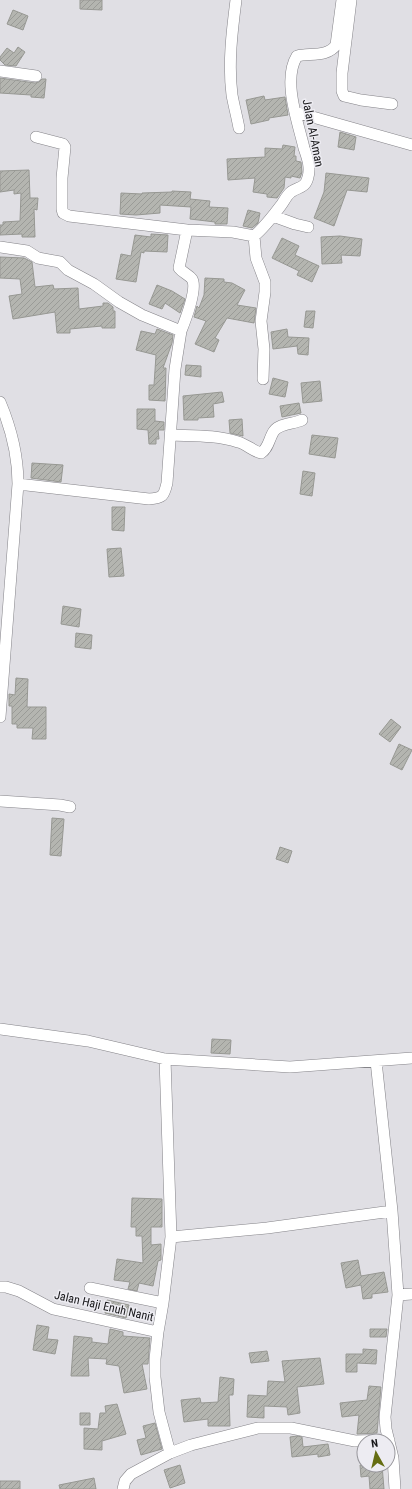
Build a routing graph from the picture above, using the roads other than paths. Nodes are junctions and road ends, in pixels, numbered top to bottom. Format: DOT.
graph roads {
  1 [pos="229,0"];
  2 [pos="235,0"];
  3 [pos="342,0"];
  4 [pos="351,0"];
  5 [pos="0,71"];
  6 [pos="36,76"];
  7 [pos="392,104"];
  8 [pos="295,112"];
  9 [pos="239,128"];
  10 [pos="36,138"];
  11 [pos="412,145"];
  12 [pos="273,216"];
  13 [pos="308,226"];
  14 [pos="187,230"];
  15 [pos="254,236"];
  16 [pos="0,248"];
  17 [pos="181,331"];
  18 [pos="262,379"];
  19 [pos="0,402"];
  20 [pos="302,420"];
  21 [pos="171,435"];
  22 [pos="18,484"];
  23 [pos="0,716"];
  24 [pos="0,801"];
  25 [pos="70,807"];
  26 [pos="0,1029"];
  27 [pos="412,1058"];
  28 [pos="165,1059"];
  29 [pos="376,1061"];
  30 [pos="392,1211"];
  31 [pos="171,1237"];
  32 [pos="0,1287"];
  33 [pos="90,1288"];
  34 [pos="398,1294"];
  35 [pos="412,1294"];
  36 [pos="163,1303"];
  37 [pos="158,1332"];
  38 [pos="387,1433"];
  39 [pos="356,1441"];
  40 [pos="170,1453"];
  41 [pos="394,1473"];
  42 [pos="123,1489"];
  43 [pos="395,1489"];
  1 -- 2 [label="street"];
  2 -- 9 [label="street"];
  3 -- 8 [label="street, Jalan Al-Aman"];
  4 -- 7 [label="street"];
  5 -- 6 [label="street"];
  8 -- 11 [label="street"];
  8 -- 12 [label="street, Jalan Al-Aman"];
  10 -- 14 [label="street"];
  12 -- 13 [label="street"];
  12 -- 15 [label="street, Jalan Al-Aman"];
  14 -- 15 [label="street"];
  14 -- 17 [label="street"];
  15 -- 18 [label="street"];
  16 -- 17 [label="street"];
  17 -- 21 [label="street"];
  19 -- 22 [label="street"];
  20 -- 21 [label="street"];
  21 -- 22 [label="street"];
  22 -- 23 [label="street"];
  24 -- 25 [label="street"];
  26 -- 28 [label="street"];
  27 -- 29 [label="street"];
  28 -- 29 [label="street"];
  28 -- 31 [label="street"];
  29 -- 30 [label="street"];
  30 -- 31 [label="street"];
  30 -- 34 [label="street"];
  31 -- 36 [label="street"];
  32 -- 37 [label="street, Jalan Haji Enuh Nanit"];
  33 -- 36 [label="street"];
  34 -- 35 [label="street"];
  34 -- 38 [label="street"];
  36 -- 37 [label="street"];
  37 -- 40 [label="street"];
  39 -- 40 [label="street"];
  40 -- 42 [label="street"];
  41 -- 43 [label="street"];
}
